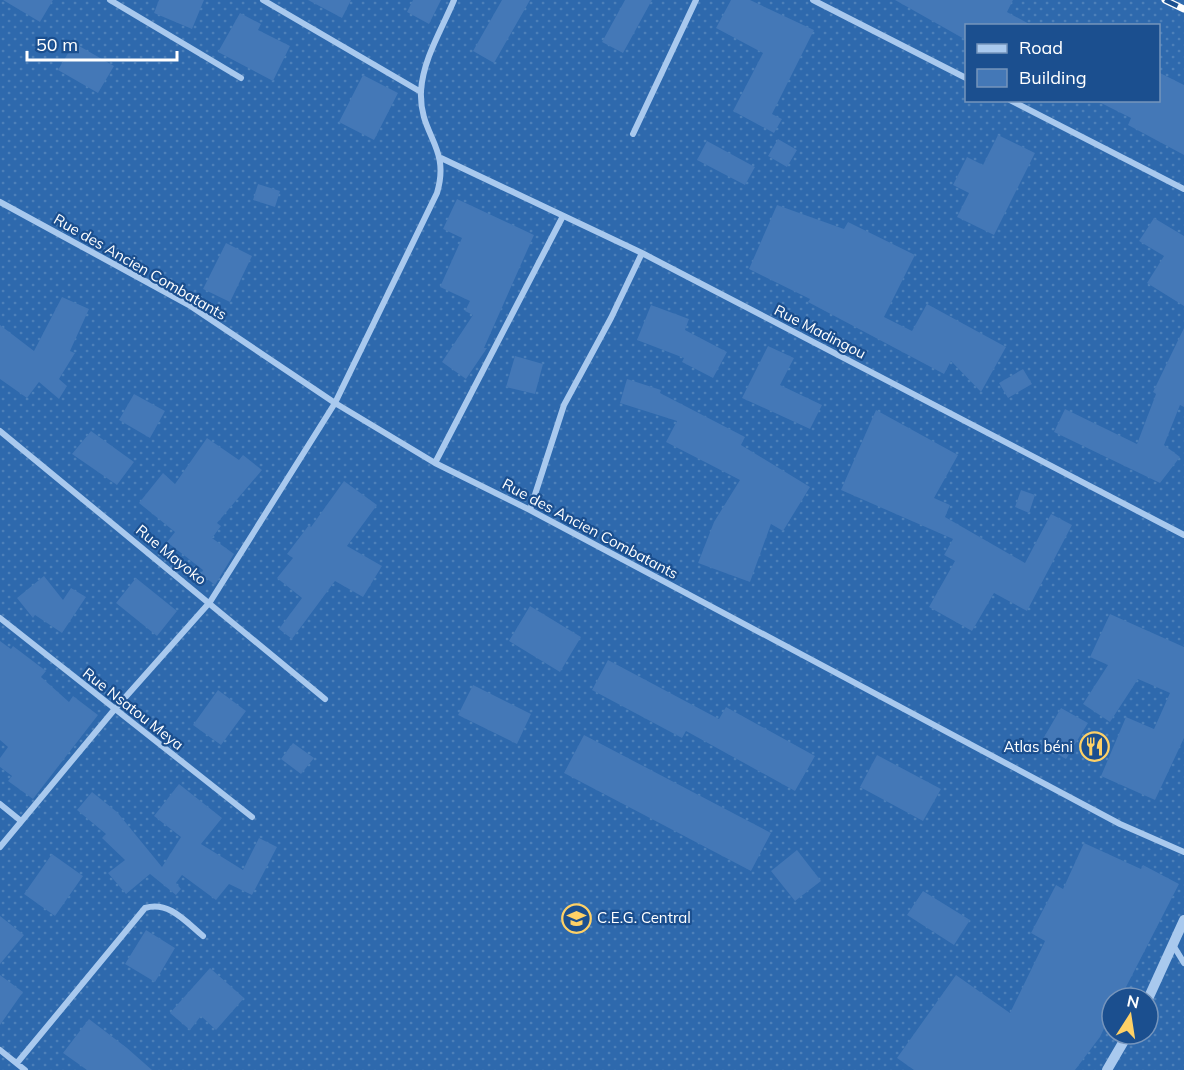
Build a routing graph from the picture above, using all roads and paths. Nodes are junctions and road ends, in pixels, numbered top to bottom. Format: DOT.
graph roads {
  1 [pos="110,0"];
  2 [pos="263,0"];
  3 [pos="454,0"];
  4 [pos="696,0"];
  5 [pos="813,0"];
  6 [pos="965,77"];
  7 [pos="241,78"];
  8 [pos="421,92"];
  9 [pos="1014,102"];
  10 [pos="633,134"];
  11 [pos="441,158"];
  12 [pos="1184,189"];
  13 [pos="0,202"];
  14 [pos="563,216"];
  15 [pos="642,253"];
  16 [pos="335,403"];
  17 [pos="0,431"];
  18 [pos="435,463"];
  19 [pos="530,510"];
  20 [pos="1184,535"];
  21 [pos="210,602"];
  22 [pos="0,618"];
  23 [pos="325,699"];
  24 [pos="114,710"];
  25 [pos="0,804"];
  26 [pos="252,817"];
  27 [pos="21,820"];
  28 [pos="0,847"];
  29 [pos="1184,852"];
  30 [pos="1184,920"];
  31 [pos="203,936"];
  32 [pos="1173,944"];
  33 [pos="1184,963"];
  34 [pos="1154,986"];
  35 [pos="1121,1046"];
  36 [pos="0,1050"];
  37 [pos="17,1063"];
  38 [pos="25,1070"];
  39 [pos="1107,1070"];
  1 -- 7 [label="street"];
  2 -- 8 [label="street"];
  3 -- 8 [label="street"];
  4 -- 10 [label="street"];
  5 -- 6 [label="street"];
  8 -- 11 [label="street"];
  9 -- 12 [label="street"];
  11 -- 14 [label="street, Rue Madingou"];
  11 -- 16 [label="street"];
  13 -- 16 [label="street, Rue des Ancien Combatants"];
  14 -- 15 [label="street, Rue Madingou"];
  14 -- 18 [label="street"];
  15 -- 19 [label="street"];
  15 -- 20 [label="street, Rue Madingou"];
  16 -- 18 [label="street, Rue des Ancien Combatants"];
  16 -- 21 [label="street"];
  17 -- 21 [label="street, Rue Mayoko"];
  18 -- 19 [label="street, Rue des Ancien Combatants"];
  19 -- 29 [label="street, Rue des Ancien Combatants"];
  21 -- 23 [label="street, Rue Mayoko"];
  21 -- 24 [label="street"];
  22 -- 24 [label="street, Rue Nsatou Meya"];
  24 -- 26 [label="street, Rue Nsatou Meya"];
  24 -- 27 [label="street"];
  25 -- 27 [label="street"];
  27 -- 28 [label="street"];
  30 -- 32 [label="street"];
  31 -- 37 [label="street"];
  32 -- 33 [label="street"];
  32 -- 34 [label="street"];
  35 -- 39 [label="street"];
  36 -- 37 [label="street"];
  37 -- 38 [label="street"];
}
